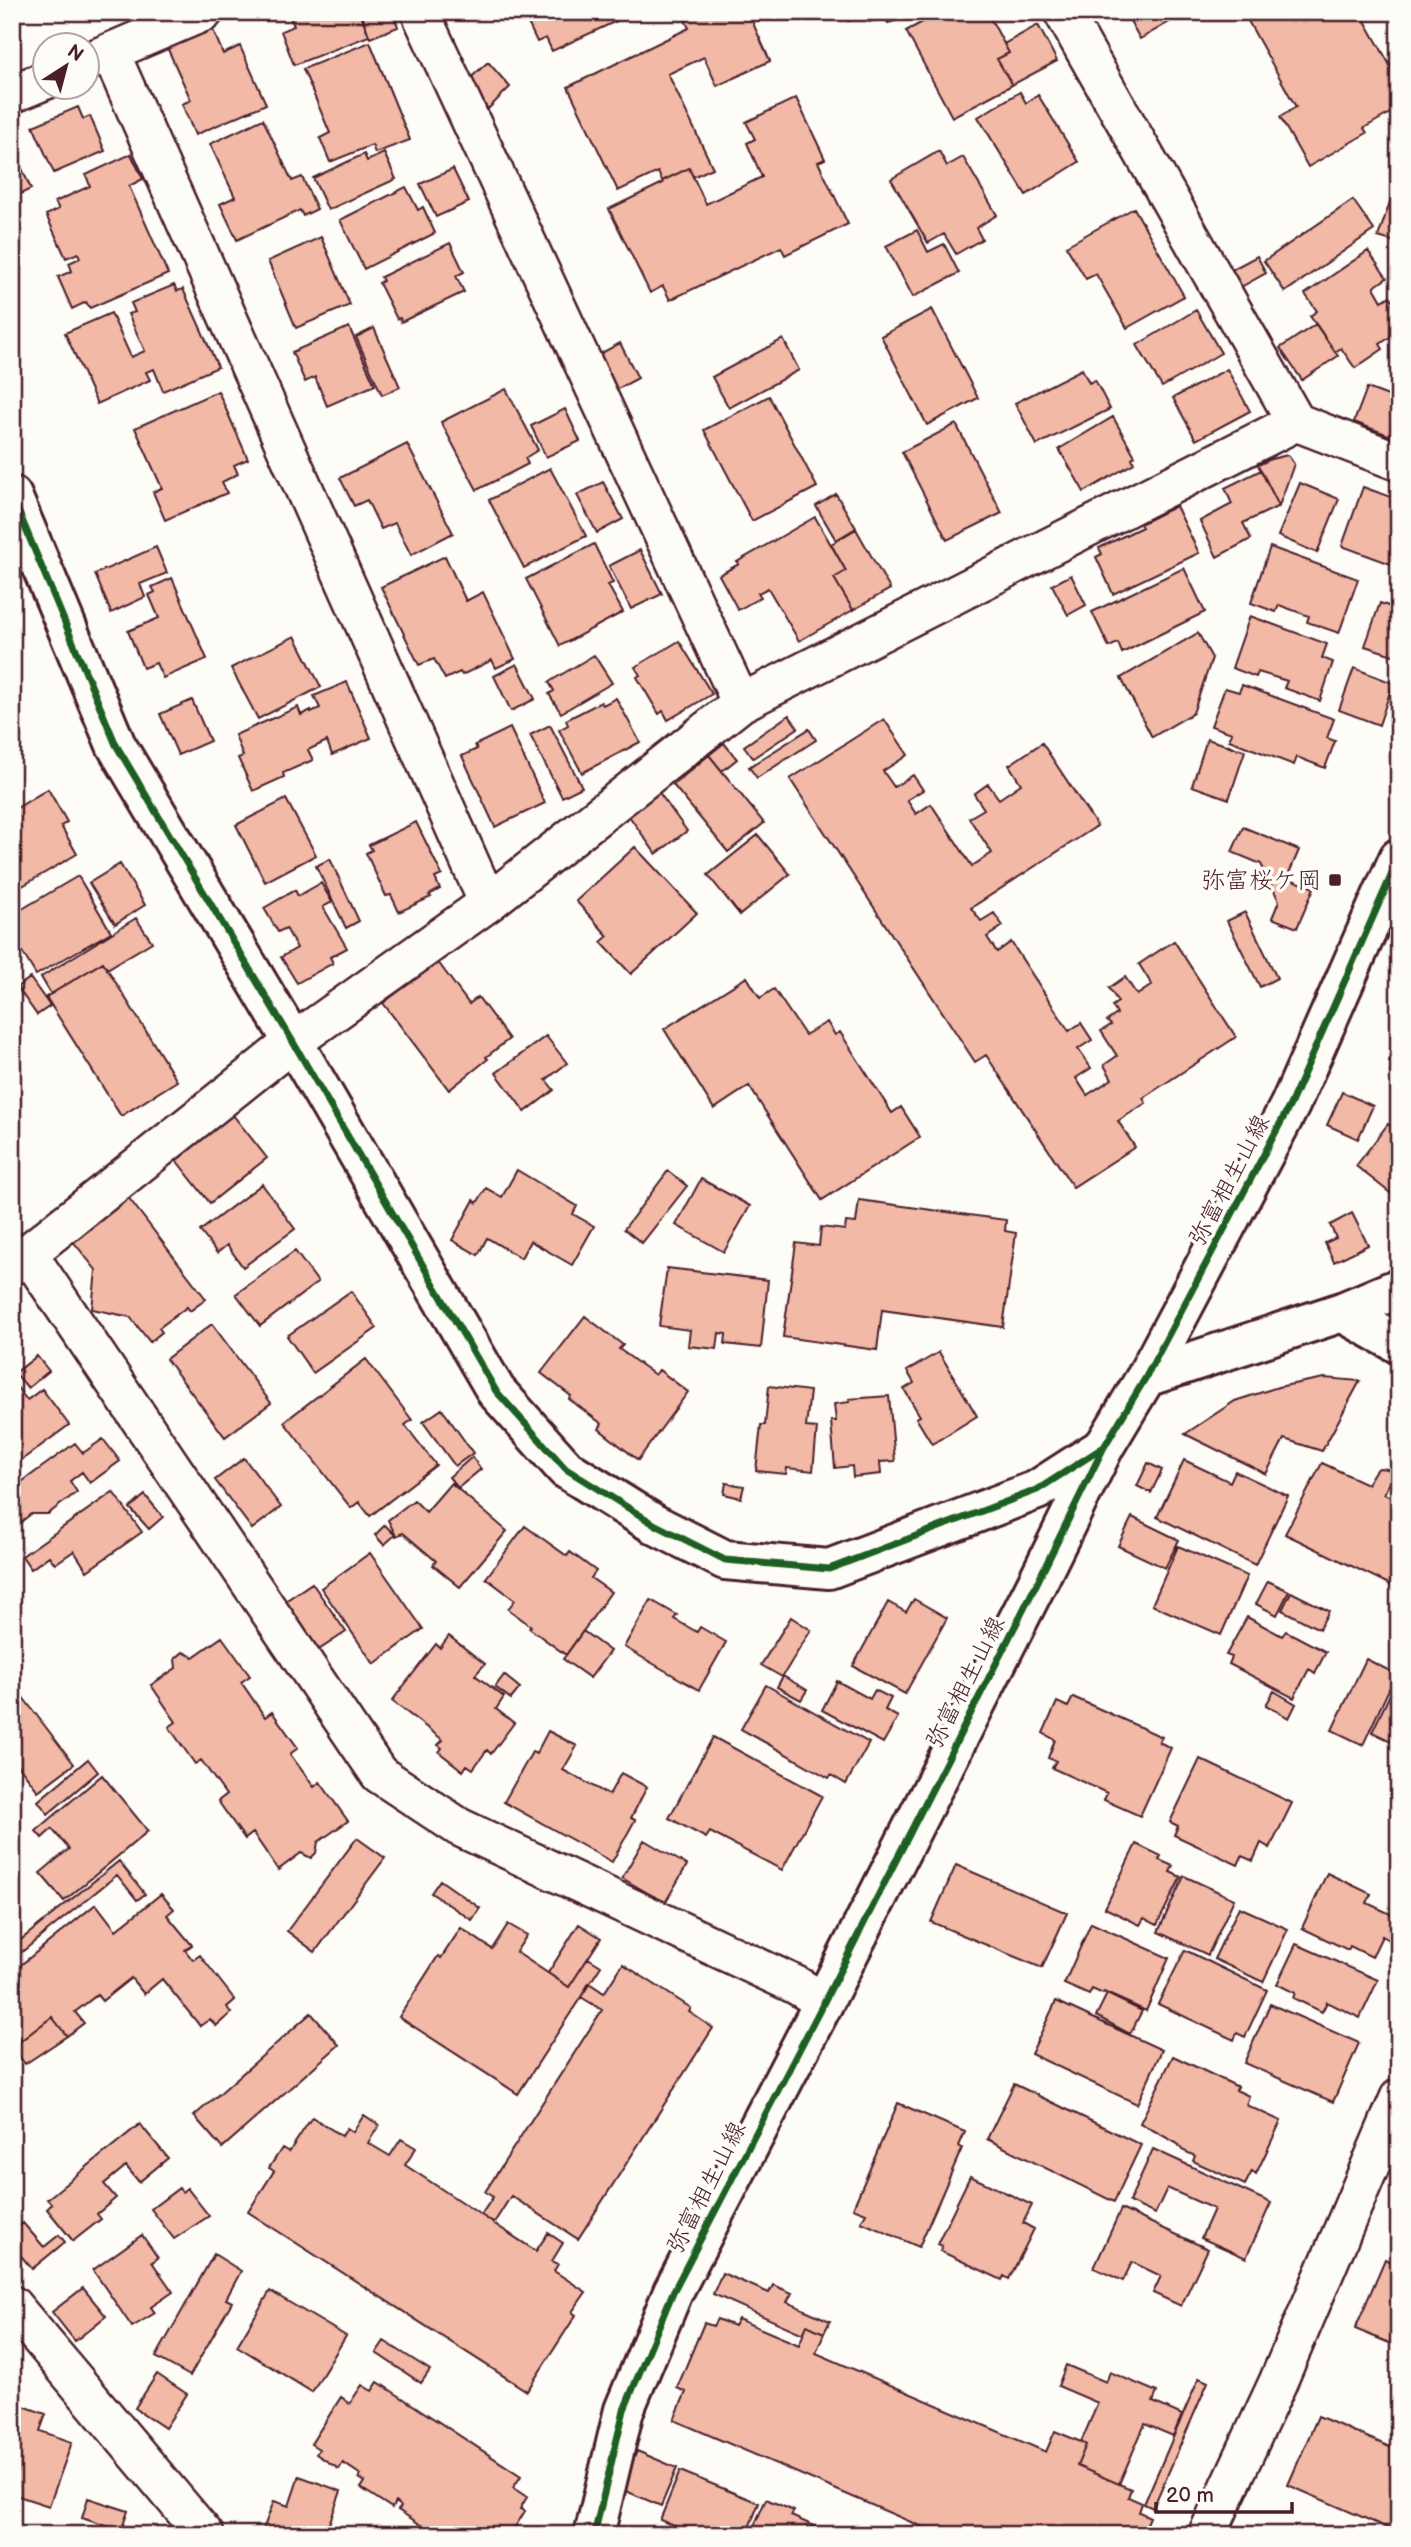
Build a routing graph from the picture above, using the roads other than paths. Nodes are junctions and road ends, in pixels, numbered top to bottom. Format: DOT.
graph roads {
  1 [pos="204,12"];
  2 [pos="420,12"];
  3 [pos="1063,12"];
  4 [pos="102,56"];
  5 [pos="102,64"];
  6 [pos="32,86"];
  7 [pos="12,94"];
  8 [pos="1296,422"];
  9 [pos="1399,461"];
  10 [pos="12,496"];
  11 [pos="741,703"];
  12 [pos="1399,858"];
  13 [pos="488,903"];
  14 [pos="293,1042"];
  15 [pos="21,1261"];
  16 [pos="1399,1288"];
  17 [pos="1342,1312"];
  18 [pos="1399,1344"];
  19 [pos="1146,1377"];
  20 [pos="1104,1447"];
  21 [pos="824,2002"];
  22 [pos="1399,2098"];
  23 [pos="12,2305"];
  24 [pos="205,2535"];
  25 [pos="594,2535"];
  26 [pos="1207,2535"];
  1 -- 4 [label="street"];
  2 -- 11 [label="street"];
  3 -- 8 [label="street"];
  5 -- 13 [label="street"];
  6 -- 7 [label="street"];
  8 -- 9 [label="street"];
  8 -- 11 [label="street"];
  10 -- 14 [label="street"];
  11 -- 13 [label="street"];
  12 -- 19 [label="street, 弥富相生山線"];
  13 -- 14 [label="street"];
  14 -- 15 [label="street"];
  14 -- 20 [label="street"];
  15 -- 21 [label="street"];
  16 -- 17 [label="street"];
  17 -- 18 [label="street"];
  17 -- 19 [label="street"];
  19 -- 20 [label="street, 弥富相生山線"];
  20 -- 21 [label="street, 弥富相生山線"];
  21 -- 25 [label="street, 弥富相生山線"];
  22 -- 26 [label="street"];
  23 -- 24 [label="street"];
}
